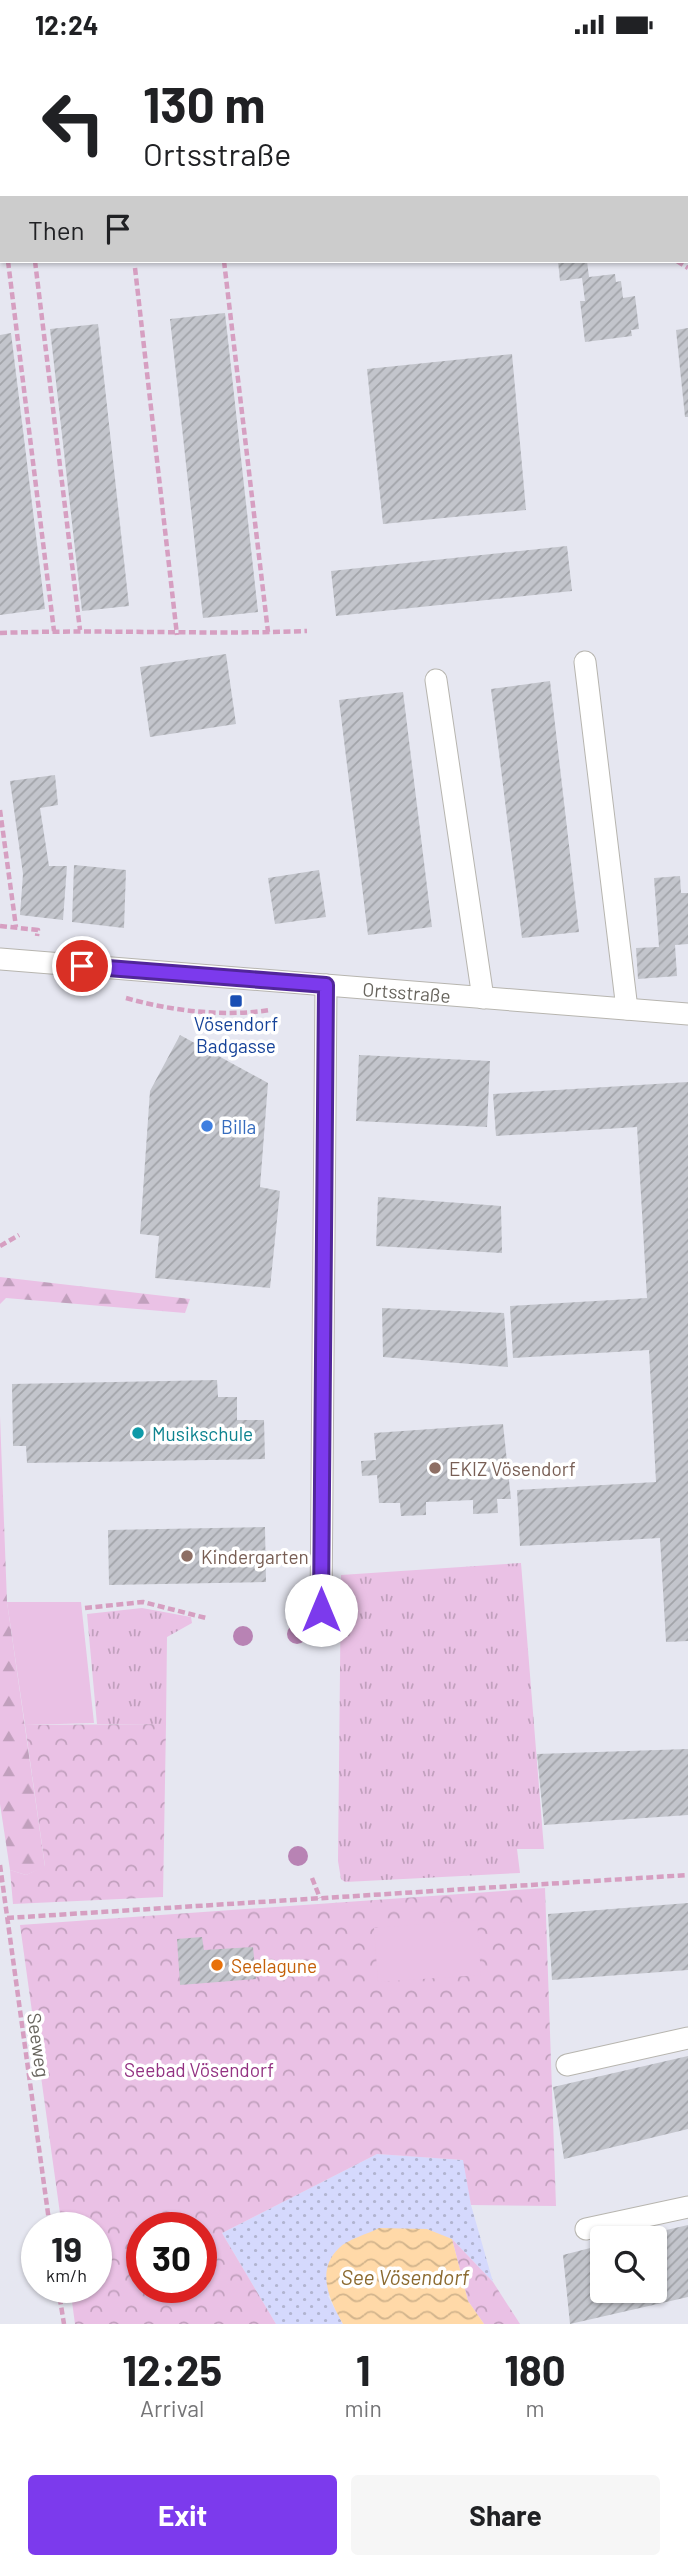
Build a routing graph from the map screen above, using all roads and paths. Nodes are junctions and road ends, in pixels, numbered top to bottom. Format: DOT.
graph roads {
  1 [pos="8,263"];
  2 [pos="35,263"];
  3 [pos="224,263"];
  4 [pos="135,268"];
  5 [pos="54,631"];
  6 [pos="80,631"];
  7 [pos="307,631"];
  8 [pos="268,632"];
  9 [pos="0,633"];
  10 [pos="177,635"];
  11 [pos="584,662"];
  12 [pos="436,680"];
  13 [pos="0,810"];
  14 [pos="16,927"];
  15 [pos="0,959"];
  16 [pos="326,985"];
  17 [pos="483,997"];
  18 [pos="627,1009"];
  19 [pos="688,1014"];
  20 [pos="19,1235"];
  21 [pos="0,1247"];
  22 [pos="85,1608"];
  23 [pos="321,1610"];
  24 [pos="206,1618"];
  25 [pos="0,1865"];
  26 [pos="688,1875"];
  27 [pos="312,1878"];
  28 [pos="320,1898"];
  29 [pos="7,1918"];
  30 [pos="688,2038"];
  31 [pos="566,2065"];
  32 [pos="688,2207"];
  33 [pos="48,2212"];
  34 [pos="586,2228"];
  35 [pos="61,2303"];
  36 [pos="64,2324"];
  1 -- 5 [label="path"];
  2 -- 6 [label="path"];
  3 -- 8 [label="path"];
  4 -- 10 [label="path"];
  5 -- 6 [label="path"];
  5 -- 9 [label="path"];
  6 -- 10 [label="path"];
  7 -- 8 [label="path"];
  8 -- 10 [label="path"];
  11 -- 18 [label="street"];
  12 -- 17 [label="street"];
  13 -- 14 [label="path"];
  15 -- 16 [label="street, Ortsstraße"];
  16 -- 17 [label="street, Ortsstraße"];
  16 -- 23 [label="street"];
  17 -- 18 [label="street, Ortsstraße"];
  18 -- 19 [label="street, Ortsstraße"];
  20 -- 21 [label="path"];
  22 -- 24 [label="path"];
  25 -- 29 [label="path, Seeweg"];
  26 -- 28 [label="path"];
  27 -- 28 [label="path"];
  28 -- 29 [label="path"];
  29 -- 33 [label="path, Seeweg"];
  30 -- 31 [label="street"];
  32 -- 34 [label="street"];
  35 -- 36 [label="path"];
}
